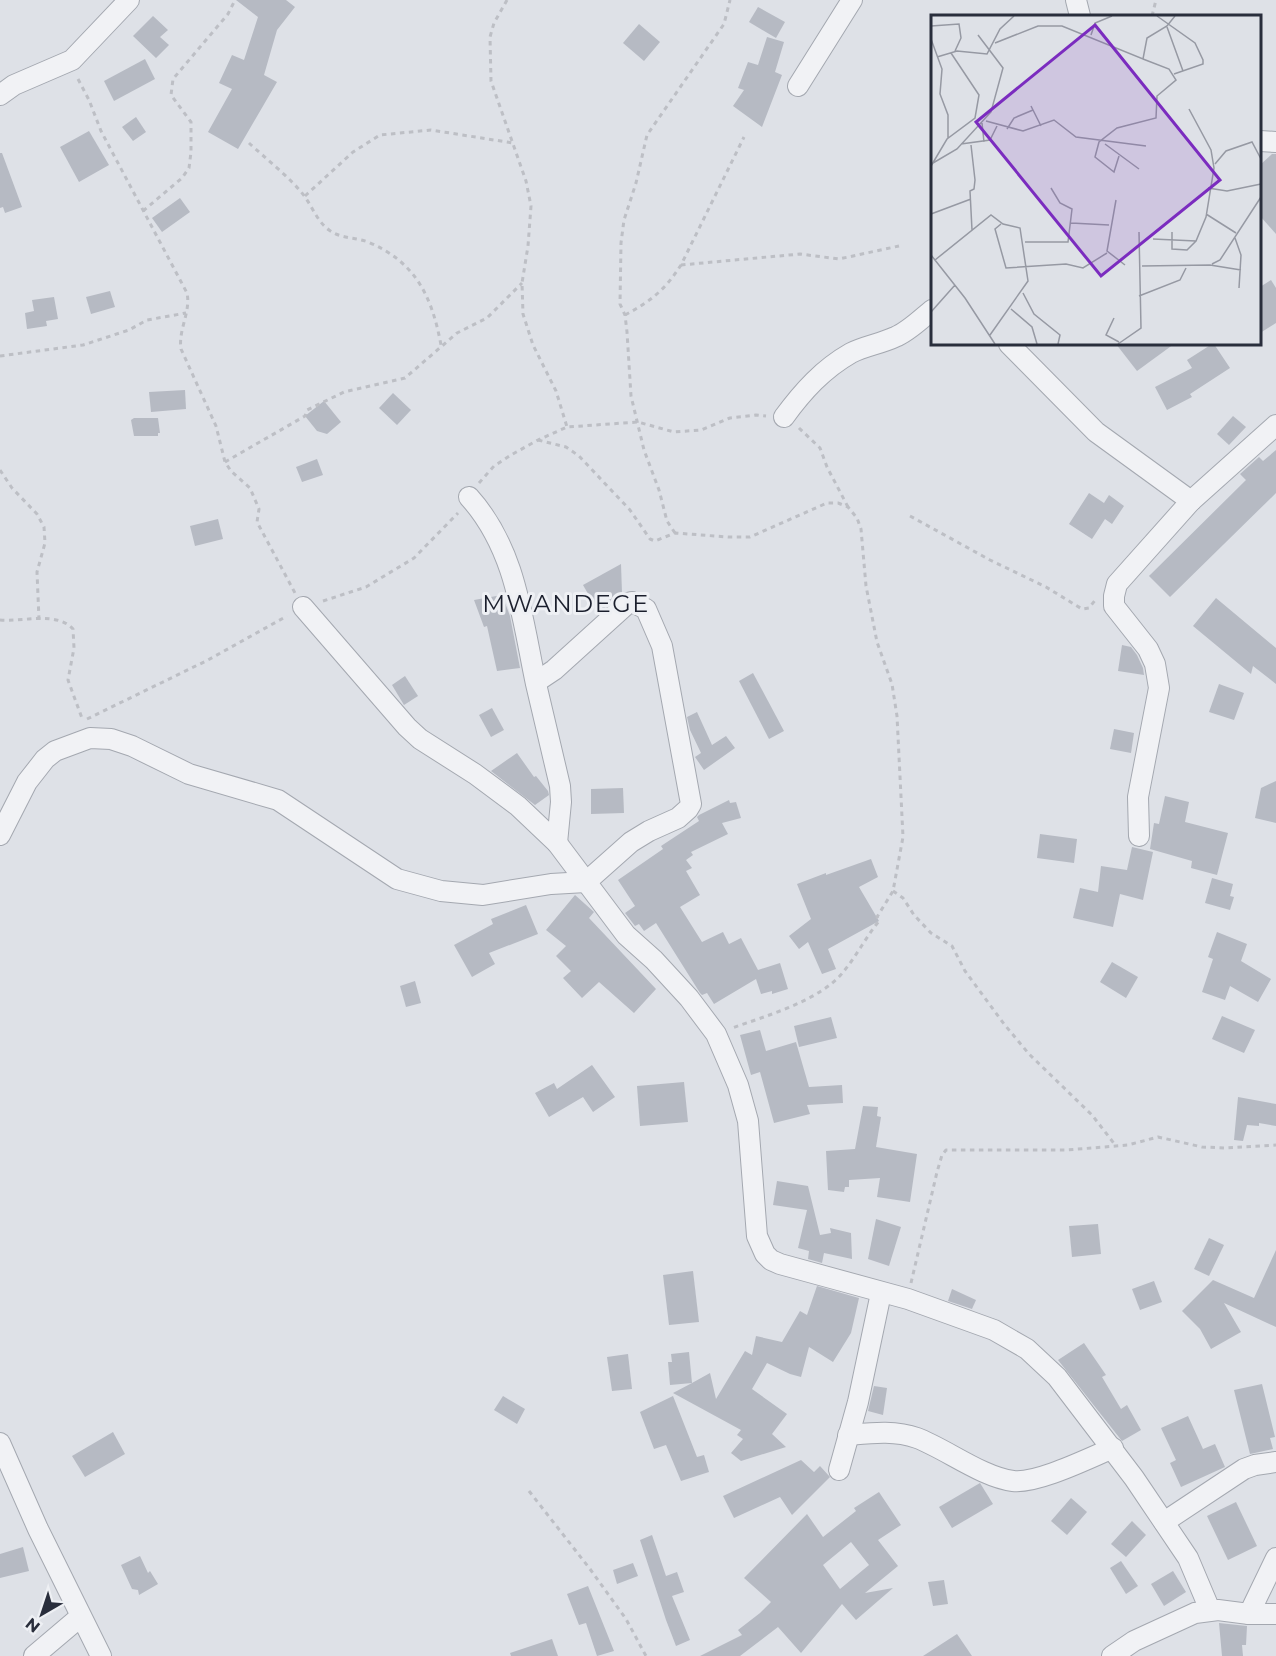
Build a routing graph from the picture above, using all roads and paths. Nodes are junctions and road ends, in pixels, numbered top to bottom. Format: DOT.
graph roads {
  1 [pos="236,0"];
  2 [pos="507,0"];
  3 [pos="730,0"];
  4 [pos="852,0"];
  5 [pos="1076,0"];
  6 [pos="1156,0"];
  7 [pos="123,2"];
  8 [pos="1080,15"];
  9 [pos="1152,15"];
  10 [pos="69,62"];
  11 [pos="798,86"];
  12 [pos="0,95"];
  13 [pos="744,137"];
  14 [pos="249,143"];
  15 [pos="513,143"];
  16 [pos="305,196"];
  17 [pos="143,212"];
  18 [pos="899,246"];
  19 [pos="681,265"];
  20 [pos="522,283"];
  21 [pos="931,311"];
  22 [pos="186,312"];
  23 [pos="625,315"];
  24 [pos="441,345"];
  25 [pos="1010,345"];
  26 [pos="0,356"];
  27 [pos="784,417"];
  28 [pos="1276,425"];
  29 [pos="567,427"];
  30 [pos="538,440"];
  31 [pos="225,462"];
  32 [pos="0,470"];
  33 [pos="469,497"];
  34 [pos="1191,501"];
  35 [pos="910,516"];
  36 [pos="675,532"];
  37 [pos="1114,606"];
  38 [pos="303,607"];
  39 [pos="0,620"];
  40 [pos="39,620"];
  41 [pos="536,682"];
  42 [pos="90,738"];
  43 [pos="0,834"];
  44 [pos="1139,836"];
  45 [pos="557,843"];
  46 [pos="586,882"];
  47 [pos="893,891"];
  48 [pos="716,1034"];
  49 [pos="1276,1145"];
  50 [pos="1116,1146"];
  51 [pos="881,1293"];
  52 [pos="908,1299"];
  53 [pos="848,1435"];
  54 [pos="0,1443"];
  55 [pos="1113,1448"];
  56 [pos="1276,1462"];
  57 [pos="839,1470"];
  58 [pos="528,1491"];
  59 [pos="1164,1521"];
  60 [pos="1276,1557"];
  61 [pos="1210,1610"];
  62 [pos="1249,1614"];
  63 [pos="1276,1614"];
  64 [pos="81,1617"];
  65 [pos="34,1656"];
  66 [pos="100,1656"];
  67 [pos="645,1656"];
  68 [pos="1112,1656"];
  1 -- 17 [label="path"];
  2 -- 15 [label="path"];
  3 -- 23 [label="path"];
  4 -- 11 [label="street"];
  5 -- 8 [label="street"];
  6 -- 9 [label="path"];
  7 -- 10 [label="street"];
  10 -- 12 [label="street"];
  10 -- 17 [label="path"];
  13 -- 19 [label="path"];
  14 -- 16 [label="path"];
  15 -- 16 [label="path"];
  15 -- 20 [label="path"];
  16 -- 24 [label="path"];
  17 -- 22 [label="path"];
  18 -- 19 [label="path"];
  19 -- 23 [label="path"];
  20 -- 24 [label="path"];
  20 -- 29 [label="path"];
  21 -- 27 [label="street"];
  22 -- 26 [label="path"];
  22 -- 31 [label="path"];
  23 -- 36 [label="path"];
  24 -- 31 [label="path"];
  25 -- 34 [label="street"];
  28 -- 34 [label="street"];
  30 -- 36 [label="path"];
  31 -- 38 [label="path"];
  32 -- 40 [label="path"];
  33 -- 41 [label="street"];
  34 -- 37 [label="street"];
  35 -- 37 [label="path"];
  36 -- 47 [label="path"];
  37 -- 44 [label="street"];
  38 -- 45 [label="street"];
  39 -- 40 [label="path"];
  40 -- 42 [label="path"];
  41 -- 45 [label="street"];
  41 -- 46 [label="street"];
  42 -- 43 [label="street"];
  42 -- 46 [label="street"];
  45 -- 46 [label="street"];
  46 -- 48 [label="street"];
  47 -- 48 [label="path"];
  47 -- 50 [label="path"];
  48 -- 51 [label="street"];
  49 -- 50 [label="path"];
  50 -- 52 [label="path"];
  51 -- 52 [label="street"];
  51 -- 53 [label="street"];
  52 -- 55 [label="street"];
  53 -- 55 [label="street"];
  53 -- 57 [label="street"];
  54 -- 64 [label="street"];
  55 -- 59 [label="street"];
  56 -- 59 [label="street"];
  58 -- 67 [label="path"];
  59 -- 61 [label="street"];
  60 -- 62 [label="street"];
  61 -- 62 [label="street"];
  61 -- 68 [label="street"];
  62 -- 63 [label="street"];
  64 -- 65 [label="street"];
  64 -- 66 [label="street"];
}
